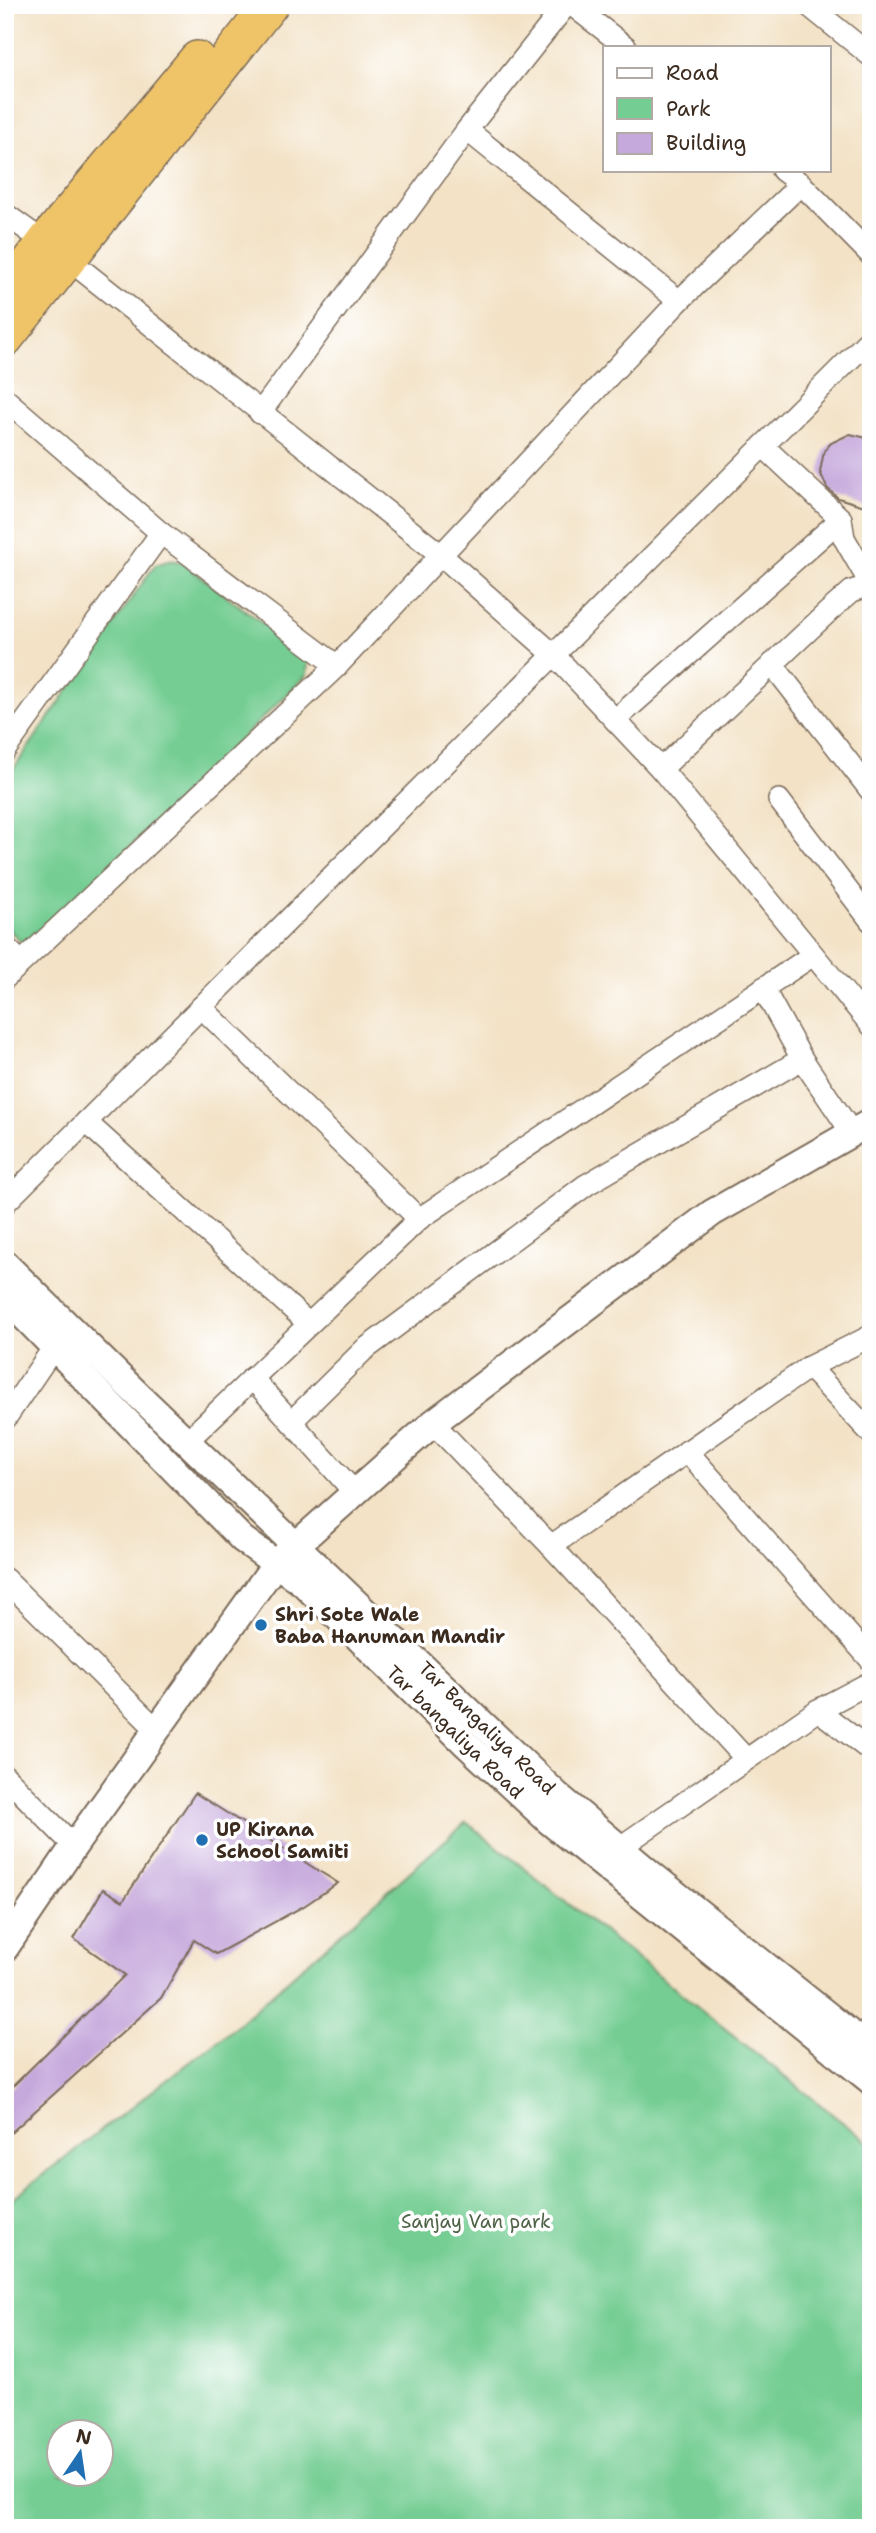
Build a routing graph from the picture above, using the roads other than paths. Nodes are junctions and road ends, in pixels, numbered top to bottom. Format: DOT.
graph roads {
  1 [pos="242,5"];
  2 [pos="270,5"];
  3 [pos="566,5"];
  4 [pos="572,5"];
  5 [pos="808,5"];
  6 [pos="625,46"];
  7 [pos="871,56"];
  8 [pos="467,130"];
  9 [pos="785,172"];
  10 [pos="801,184"];
  11 [pos="5,214"];
  12 [pos="57,250"];
  13 [pos="871,255"];
  14 [pos="5,295"];
  15 [pos="679,301"];
  16 [pos="871,338"];
  17 [pos="5,339"];
  18 [pos="5,399"];
  19 [pos="260,413"];
  20 [pos="763,446"];
  21 [pos="841,519"];
  22 [pos="161,533"];
  23 [pos="441,555"];
  24 [pos="871,585"];
  25 [pos="554,655"];
  26 [pos="772,664"];
  27 [pos="337,666"];
  28 [pos="615,720"];
  29 [pos="5,750"];
  30 [pos="661,769"];
  31 [pos="871,791"];
  32 [pos="779,800"];
  33 [pos="871,921"];
  34 [pos="13,954"];
  35 [pos="813,955"];
  36 [pos="5,978"];
  37 [pos="763,988"];
  38 [pos="201,1007"];
  39 [pos="871,1025"];
  40 [pos="802,1059"];
  41 [pos="86,1122"];
  42 [pos="861,1127"];
  43 [pos="5,1203"];
  44 [pos="419,1219"];
  45 [pos="5,1264"];
  46 [pos="5,1297"];
  47 [pos="309,1324"];
  48 [pos="871,1336"];
  49 [pos="54,1347"];
  50 [pos="808,1367"];
  51 [pos="252,1378"];
  52 [pos="5,1419"];
  53 [pos="291,1422"];
  54 [pos="433,1423"];
  55 [pos="871,1433"];
  56 [pos="186,1442"];
  57 [pos="687,1451"];
  58 [pos="355,1493"];
  59 [pos="551,1545"];
  60 [pos="286,1555"];
  61 [pos="5,1579"];
  62 [pos="871,1660"];
  63 [pos="871,1682"];
  64 [pos="818,1710"];
  65 [pos="156,1729"];
  66 [pos="871,1751"];
  67 [pos="746,1759"];
  68 [pos="5,1776"];
  69 [pos="74,1846"];
  70 [pos="609,1855"];
  71 [pos="720,1944"];
  72 [pos="5,1948"];
  73 [pos="871,2050"];
  74 [pos="871,2081"];
  1 -- 12 [label="highway"];
  2 -- 12 [label="highway"];
  3 -- 8 [label="street"];
  4 -- 6 [label="street"];
  5 -- 7 [label="street"];
  8 -- 15 [label="street"];
  8 -- 19 [label="street"];
  9 -- 10 [label="street"];
  10 -- 13 [label="street"];
  10 -- 15 [label="street"];
  11 -- 12 [label="street"];
  12 -- 14 [label="highway"];
  12 -- 17 [label="highway"];
  12 -- 19 [label="street"];
  15 -- 23 [label="street"];
  16 -- 20 [label="street"];
  18 -- 22 [label="street"];
  19 -- 23 [label="street"];
  20 -- 21 [label="street"];
  20 -- 25 [label="street"];
  21 -- 24 [label="street"];
  21 -- 28 [label="street"];
  22 -- 27 [label="street"];
  22 -- 29 [label="street"];
  23 -- 25 [label="street"];
  23 -- 27 [label="street"];
  24 -- 26 [label="street"];
  25 -- 28 [label="street"];
  25 -- 38 [label="street"];
  26 -- 30 [label="street"];
  26 -- 31 [label="street"];
  27 -- 34 [label="street"];
  28 -- 30 [label="street"];
  30 -- 35 [label="street"];
  32 -- 33 [label="street"];
  34 -- 36 [label="street"];
  35 -- 37 [label="street"];
  35 -- 39 [label="street"];
  37 -- 40 [label="street"];
  37 -- 44 [label="street"];
  38 -- 41 [label="street"];
  38 -- 44 [label="street"];
  40 -- 42 [label="street"];
  40 -- 53 [label="street"];
  41 -- 43 [label="street"];
  41 -- 47 [label="street"];
  42 -- 54 [label="street"];
  44 -- 47 [label="street"];
  45 -- 56 [label="street, Tar Bangaliya Road"];
  46 -- 49 [label="street"];
  47 -- 51 [label="street"];
  48 -- 50 [label="street"];
  49 -- 52 [label="street"];
  49 -- 60 [label="street"];
  50 -- 55 [label="street"];
  50 -- 57 [label="street"];
  51 -- 53 [label="street"];
  51 -- 56 [label="street"];
  53 -- 58 [label="street"];
  54 -- 58 [label="street"];
  54 -- 59 [label="street"];
  56 -- 60 [label="street, Tar Bangaliya Road"];
  57 -- 59 [label="street"];
  57 -- 62 [label="street"];
  58 -- 60 [label="street"];
  59 -- 67 [label="street"];
  60 -- 65 [label="street"];
  60 -- 70 [label="street, Tar Bangaliya Road"];
  61 -- 65 [label="street"];
  63 -- 64 [label="street"];
  64 -- 66 [label="street"];
  64 -- 67 [label="street"];
  65 -- 69 [label="street"];
  67 -- 70 [label="street"];
  68 -- 69 [label="street"];
  69 -- 72 [label="street"];
  70 -- 71 [label="street"];
  71 -- 73 [label="street"];
  71 -- 74 [label="street"];
}
